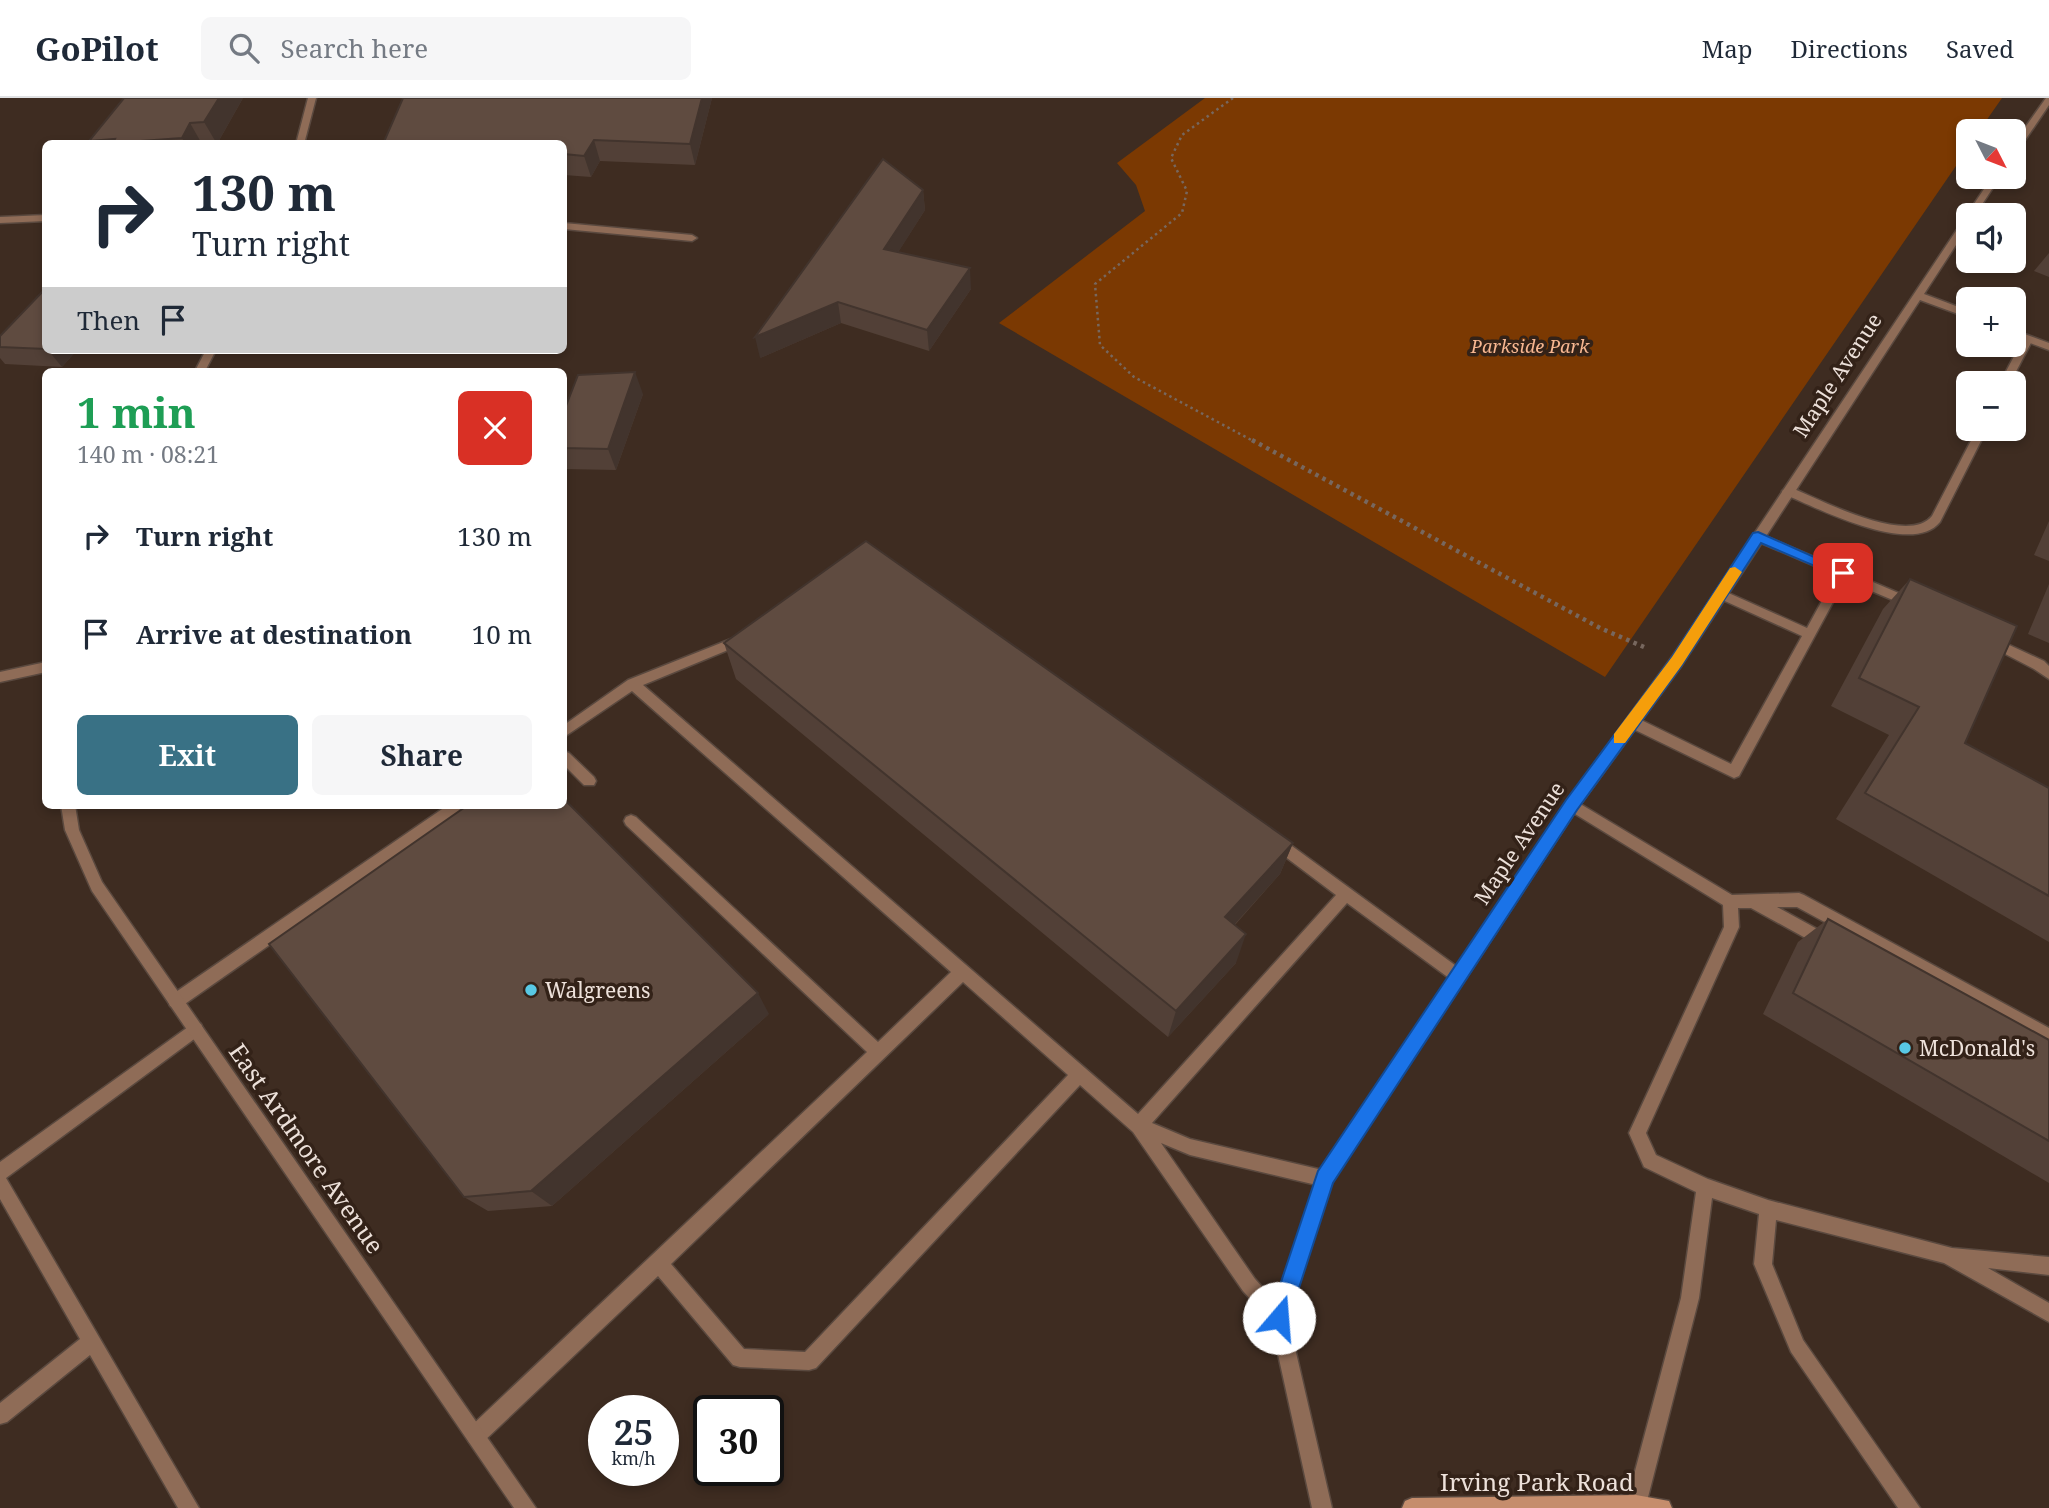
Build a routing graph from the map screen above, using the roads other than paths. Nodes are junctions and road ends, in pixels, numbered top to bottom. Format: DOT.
graph roads {
  1 [pos="312,98"];
  2 [pos="2049,99"];
  3 [pos="2026,133"];
  4 [pos="301,140"];
  5 [pos="42,218"];
  6 [pos="0,220"];
  7 [pos="567,226"];
  8 [pos="692,238"];
  9 [pos="1956,238"];
  10 [pos="1917,295"];
  11 [pos="1956,310"];
  12 [pos="2028,339"];
  13 [pos="2049,347"];
  14 [pos="2011,371"];
  15 [pos="1976,441"];
  16 [pos="1788,491"];
  17 [pos="1758,537"];
  18 [pos="1843,573"];
  19 [pos="1720,594"];
  20 [pos="1921,608"];
  21 [pos="1809,634"];
  22 [pos="750,635"];
  23 [pos="1980,636"];
  24 [pos="42,668"];
  25 [pos="2049,674"];
  26 [pos="0,677"];
  27 [pos="633,684"];
  28 [pos="1632,722"];
  29 [pos="567,730"];
  30 [pos="567,761"];
  31 [pos="589,781"];
  32 [pos="1572,805"];
  33 [pos="69,809"];
  34 [pos="453,809"];
  35 [pos="631,821"];
  36 [pos="1269,838"];
  37 [pos="1346,894"];
  38 [pos="1753,901"];
  39 [pos="1730,902"];
  40 [pos="1836,947"];
  41 [pos="964,971"];
  42 [pos="1458,976"];
  43 [pos="176,1001"];
  44 [pos="195,1029"];
  45 [pos="2049,1036"];
  46 [pos="878,1052"];
  47 [pos="1080,1074"];
  48 [pos="1139,1126"];
  49 [pos="0,1172"];
  50 [pos="1325,1178"];
  51 [pos="0,1182"];
  52 [pos="1705,1187"];
  53 [pos="1768,1209"];
  54 [pos="1947,1255"];
  55 [pos="659,1263"];
  56 [pos="2049,1266"];
  57 [pos="2049,1313"];
  58 [pos="1279,1318"];
  59 [pos="92,1341"];
  60 [pos="0,1415"];
  61 [pos="476,1435"];
  62 [pos="1636,1505"];
  63 [pos="189,1508"];
  64 [pos="526,1508"];
  65 [pos="1321,1508"];
  66 [pos="1412,1508"];
  67 [pos="1662,1508"];
  68 [pos="1910,1508"];
  1 -- 4 [label="street"];
  2 -- 3 [label="street"];
  5 -- 6 [label="street"];
  7 -- 8 [label="street"];
  9 -- 10 [label="street, Maple Avenue"];
  10 -- 11 [label="street"];
  10 -- 16 [label="street, Maple Avenue"];
  12 -- 13 [label="street"];
  12 -- 14 [label="street"];
  15 -- 16 [label="street"];
  16 -- 17 [label="street, Maple Avenue"];
  17 -- 18 [label="street"];
  17 -- 19 [label="street, Maple Avenue"];
  18 -- 20 [label="street"];
  18 -- 21 [label="street"];
  19 -- 21 [label="street"];
  19 -- 28 [label="street, Maple Avenue"];
  21 -- 28 [label="street"];
  22 -- 27 [label="street"];
  23 -- 25 [label="street"];
  24 -- 26 [label="street"];
  27 -- 29 [label="street"];
  27 -- 41 [label="street"];
  28 -- 32 [label="street, Maple Avenue"];
  30 -- 31 [label="street"];
  32 -- 39 [label="street"];
  32 -- 42 [label="street, Maple Avenue"];
  33 -- 43 [label="street, East Ardmore Avenue"];
  34 -- 43 [label="street"];
  35 -- 46 [label="street"];
  36 -- 37 [label="street"];
  37 -- 42 [label="street"];
  37 -- 48 [label="street"];
  38 -- 39 [label="street"];
  38 -- 40 [label="street"];
  38 -- 45 [label="street"];
  39 -- 52 [label="street"];
  41 -- 46 [label="street"];
  41 -- 47 [label="street"];
  42 -- 50 [label="street, Maple Avenue"];
  43 -- 44 [label="street, East Ardmore Avenue"];
  44 -- 49 [label="street"];
  44 -- 61 [label="street, East Ardmore Avenue"];
  46 -- 55 [label="street"];
  47 -- 48 [label="street"];
  47 -- 55 [label="street"];
  48 -- 50 [label="street"];
  48 -- 58 [label="street"];
  50 -- 58 [label="street, Maple Avenue"];
  51 -- 59 [label="street"];
  52 -- 53 [label="street"];
  52 -- 62 [label="street"];
  53 -- 54 [label="street"];
  53 -- 68 [label="street"];
  54 -- 56 [label="street"];
  54 -- 57 [label="street"];
  55 -- 61 [label="street"];
  58 -- 65 [label="street"];
  59 -- 60 [label="street"];
  59 -- 63 [label="street"];
  61 -- 64 [label="street, East Ardmore Avenue"];
  62 -- 66 [label="main road, Irving Park Road"];
  62 -- 67 [label="main road, Irving Park Road"];
}
